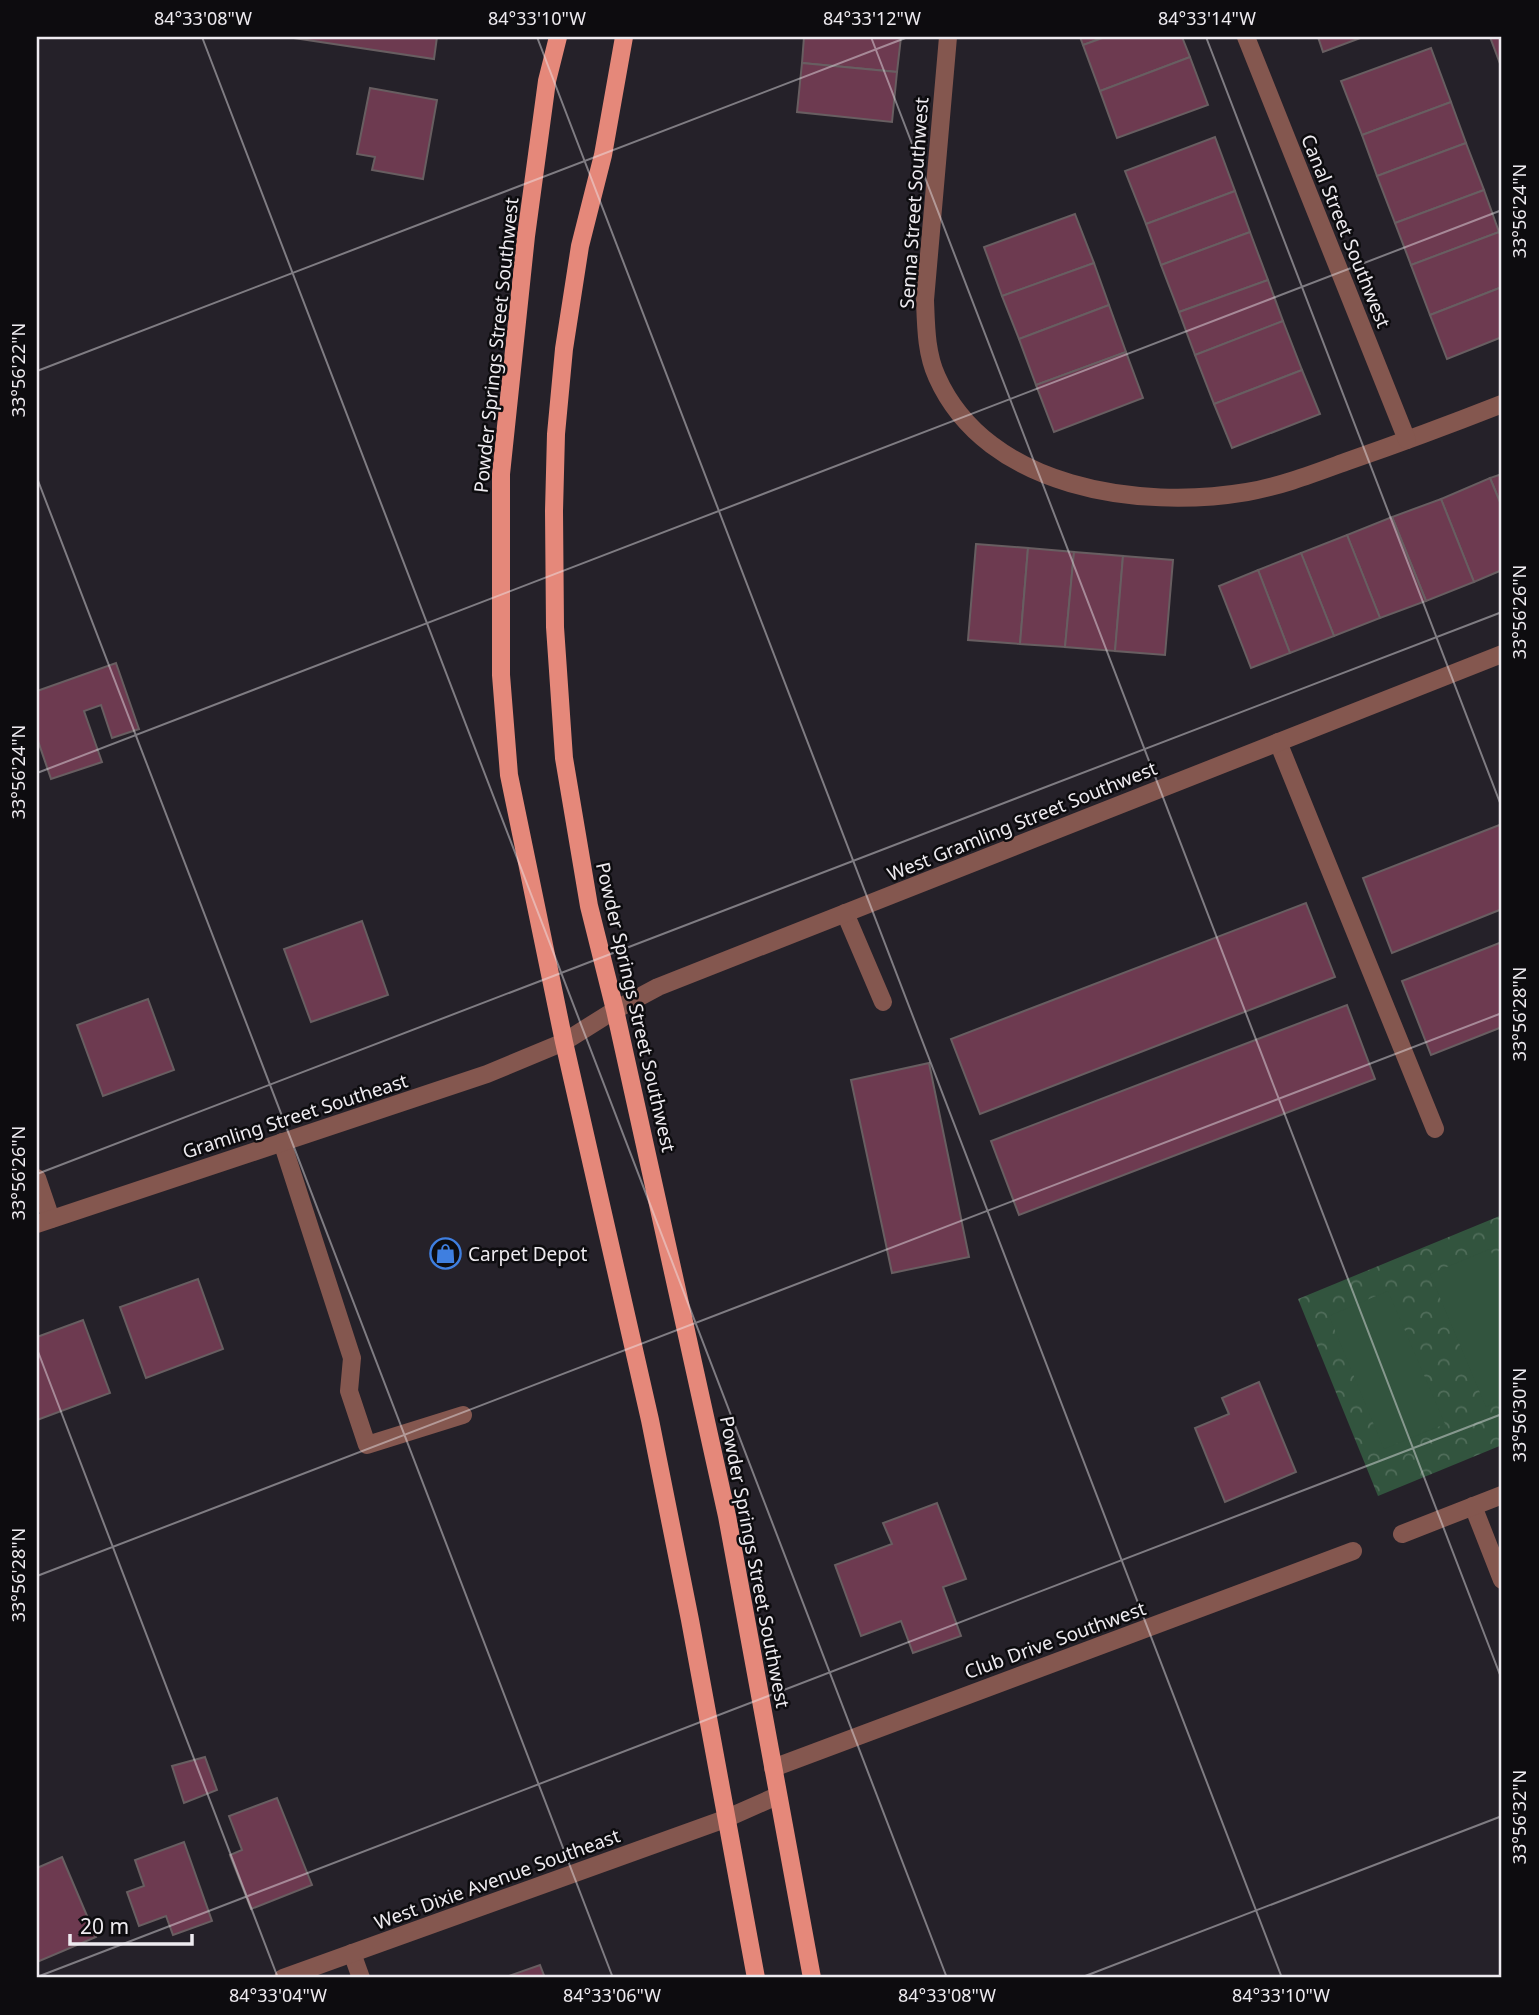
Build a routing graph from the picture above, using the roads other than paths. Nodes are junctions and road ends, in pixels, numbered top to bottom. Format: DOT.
graph roads {
  1 [pos="558,37"];
  2 [pos="624,37"];
  3 [pos="948,37"];
  4 [pos="1245,37"];
  5 [pos="1502,404"];
  6 [pos="1407,440"];
  7 [pos="1502,654"];
  8 [pos="1278,742"];
  9 [pos="845,914"];
  10 [pos="883,1002"];
  11 [pos="615,1010"];
  12 [pos="564,1042"];
  13 [pos="1435,1129"];
  14 [pos="282,1142"];
  15 [pos="37,1178"];
  16 [pos="44,1221"];
  17 [pos="463,1415"];
  18 [pos="1502,1495"];
  19 [pos="1473,1506"];
  20 [pos="1402,1534"];
  21 [pos="1353,1551"];
  22 [pos="1502,1580"];
  23 [pos="773,1768"];
  24 [pos="778,1796"];
  25 [pos="725,1819"];
  26 [pos="352,1953"];
  27 [pos="283,1978"];
  28 [pos="361,1978"];
  29 [pos="756,1978"];
  30 [pos="812,1978"];
  1 -- 12 [label="main road, Powder Springs Street Southwest"];
  2 -- 11 [label="main road, Powder Springs Street Southwest"];
  3 -- 6 [label="street, Senna Street Southwest"];
  4 -- 6 [label="street, Canal Street Southwest"];
  5 -- 6 [label="street, Senna Street Southwest"];
  7 -- 8 [label="street, West Gramling Street Southwest"];
  8 -- 9 [label="street, West Gramling Street Southwest"];
  8 -- 13 [label="street"];
  9 -- 10 [label="street"];
  9 -- 11 [label="street, West Gramling Street Southwest"];
  11 -- 12 [label="street, West Gramling Street Southwest"];
  11 -- 23 [label="main road, Powder Springs Street Southwest"];
  12 -- 14 [label="street, Gramling Street Southeast"];
  12 -- 25 [label="main road, Powder Springs Street Southwest"];
  14 -- 16 [label="street, Gramling Street Southeast"];
  14 -- 17 [label="street"];
  15 -- 16 [label="street"];
  18 -- 19 [label="street"];
  19 -- 20 [label="street"];
  19 -- 22 [label="street"];
  21 -- 23 [label="street, Club Drive Southwest"];
  23 -- 24 [label="main road, Powder Springs Street Southwest"];
  24 -- 25 [label="street, West Dixie Avenue Southeast"];
  24 -- 30 [label="main road, Powder Springs Street Southwest"];
  25 -- 26 [label="street, West Dixie Avenue Southeast"];
  25 -- 29 [label="main road, Powder Springs Street Southwest"];
  26 -- 27 [label="street, West Dixie Avenue Southeast"];
  26 -- 28 [label="street"];
}
